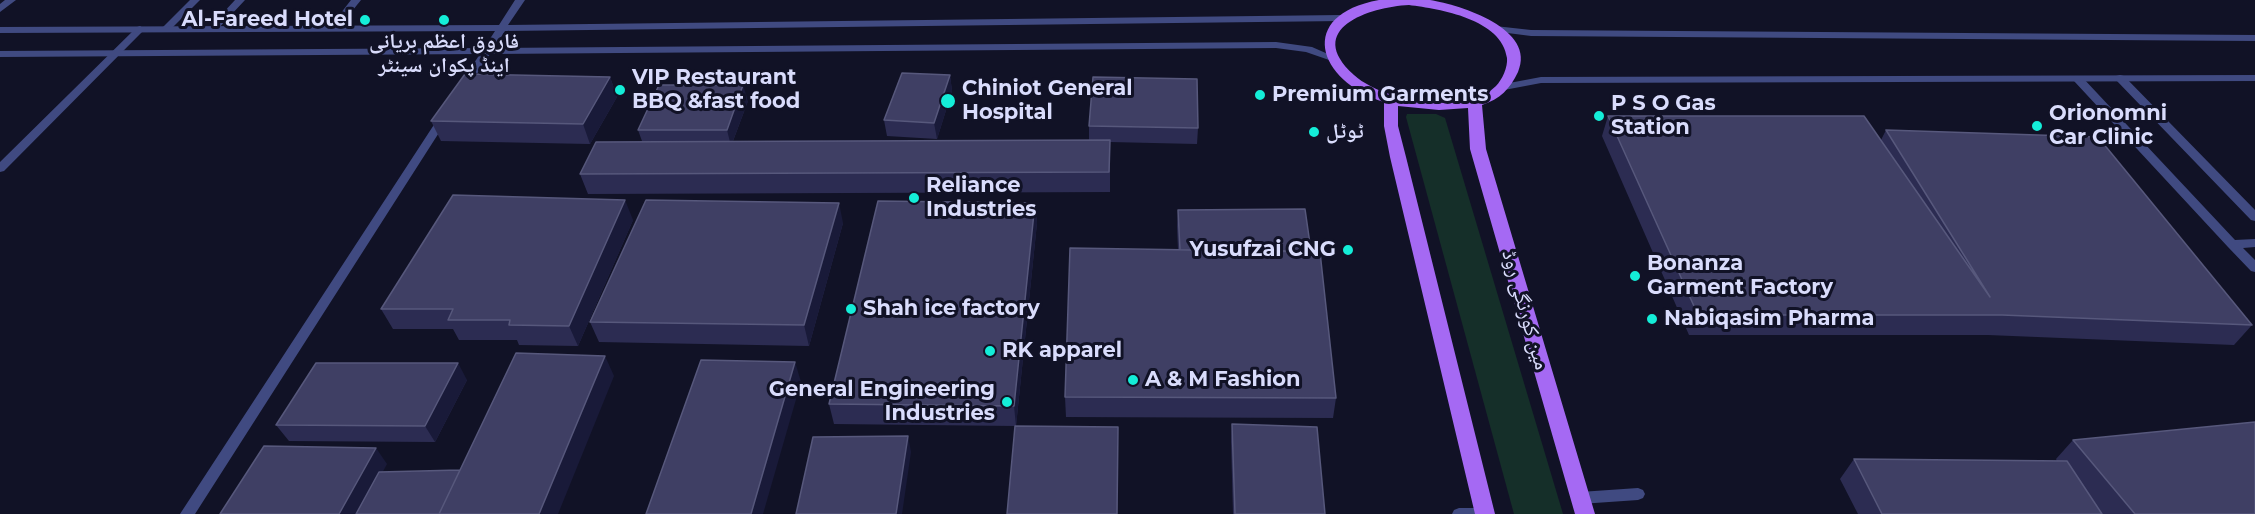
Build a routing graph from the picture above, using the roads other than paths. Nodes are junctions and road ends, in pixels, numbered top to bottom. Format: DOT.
graph roads {
  1 [pos="11,0"];
  2 [pos="195,0"];
  3 [pos="240,0"];
  4 [pos="357,0"];
  5 [pos="520,0"];
  6 [pos="1365,4"];
  7 [pos="1455,5"];
  8 [pos="0,9"];
  9 [pos="1342,18"];
  10 [pos="502,28"];
  11 [pos="140,29"];
  12 [pos="166,29"];
  13 [pos="213,29"];
  14 [pos="333,29"];
  15 [pos="1495,29"];
  16 [pos="0,30"];
  17 [pos="2255,38"];
  18 [pos="486,52"];
  19 [pos="0,54"];
  20 [pos="115,54"];
  21 [pos="1332,58"];
  22 [pos="2120,78"];
  23 [pos="2255,78"];
  24 [pos="2078,79"];
  25 [pos="1504,87"];
  26 [pos="1390,100"];
  27 [pos="1475,103"];
  28 [pos="0,168"];
  29 [pos="2255,217"];
  30 [pos="2255,243"];
  31 [pos="2232,244"];
  32 [pos="2255,268"];
  33 [pos="1638,494"];
  34 [pos="1582,506"];
  35 [pos="187,514"];
  36 [pos="1459,514"];
  37 [pos="1485,514"];
  1 -- 8 [label="street"];
  2 -- 12 [label="street"];
  3 -- 13 [label="street"];
  4 -- 14 [label="street"];
  5 -- 10 [label="street"];
  6 -- 7 [label="main road"];
  6 -- 9 [label="main road"];
  7 -- 15 [label="main road"];
  9 -- 10 [label="street"];
  9 -- 21 [label="main road"];
  10 -- 14 [label="street"];
  10 -- 18 [label="street"];
  11 -- 12 [label="street"];
  11 -- 16 [label="street"];
  11 -- 20 [label="street"];
  12 -- 13 [label="street"];
  13 -- 14 [label="street"];
  15 -- 17 [label="street"];
  15 -- 25 [label="main road"];
  18 -- 20 [label="street"];
  18 -- 21 [label="street"];
  18 -- 35 [label="street"];
  19 -- 20 [label="street"];
  20 -- 28 [label="street"];
  21 -- 26 [label="main road"];
  22 -- 23 [label="street"];
  22 -- 24 [label="street"];
  22 -- 29 [label="street"];
  24 -- 25 [label="street"];
  24 -- 31 [label="street"];
  25 -- 27 [label="main road"];
  26 -- 27 [label="main road"];
  26 -- 37 [label="main road"];
  27 -- 34 [label="main road, مین کورنگی روڈ"];
  30 -- 31 [label="street"];
  31 -- 32 [label="street"];
  33 -- 34 [label="street"];
  36 -- 37 [label="street"];
}
